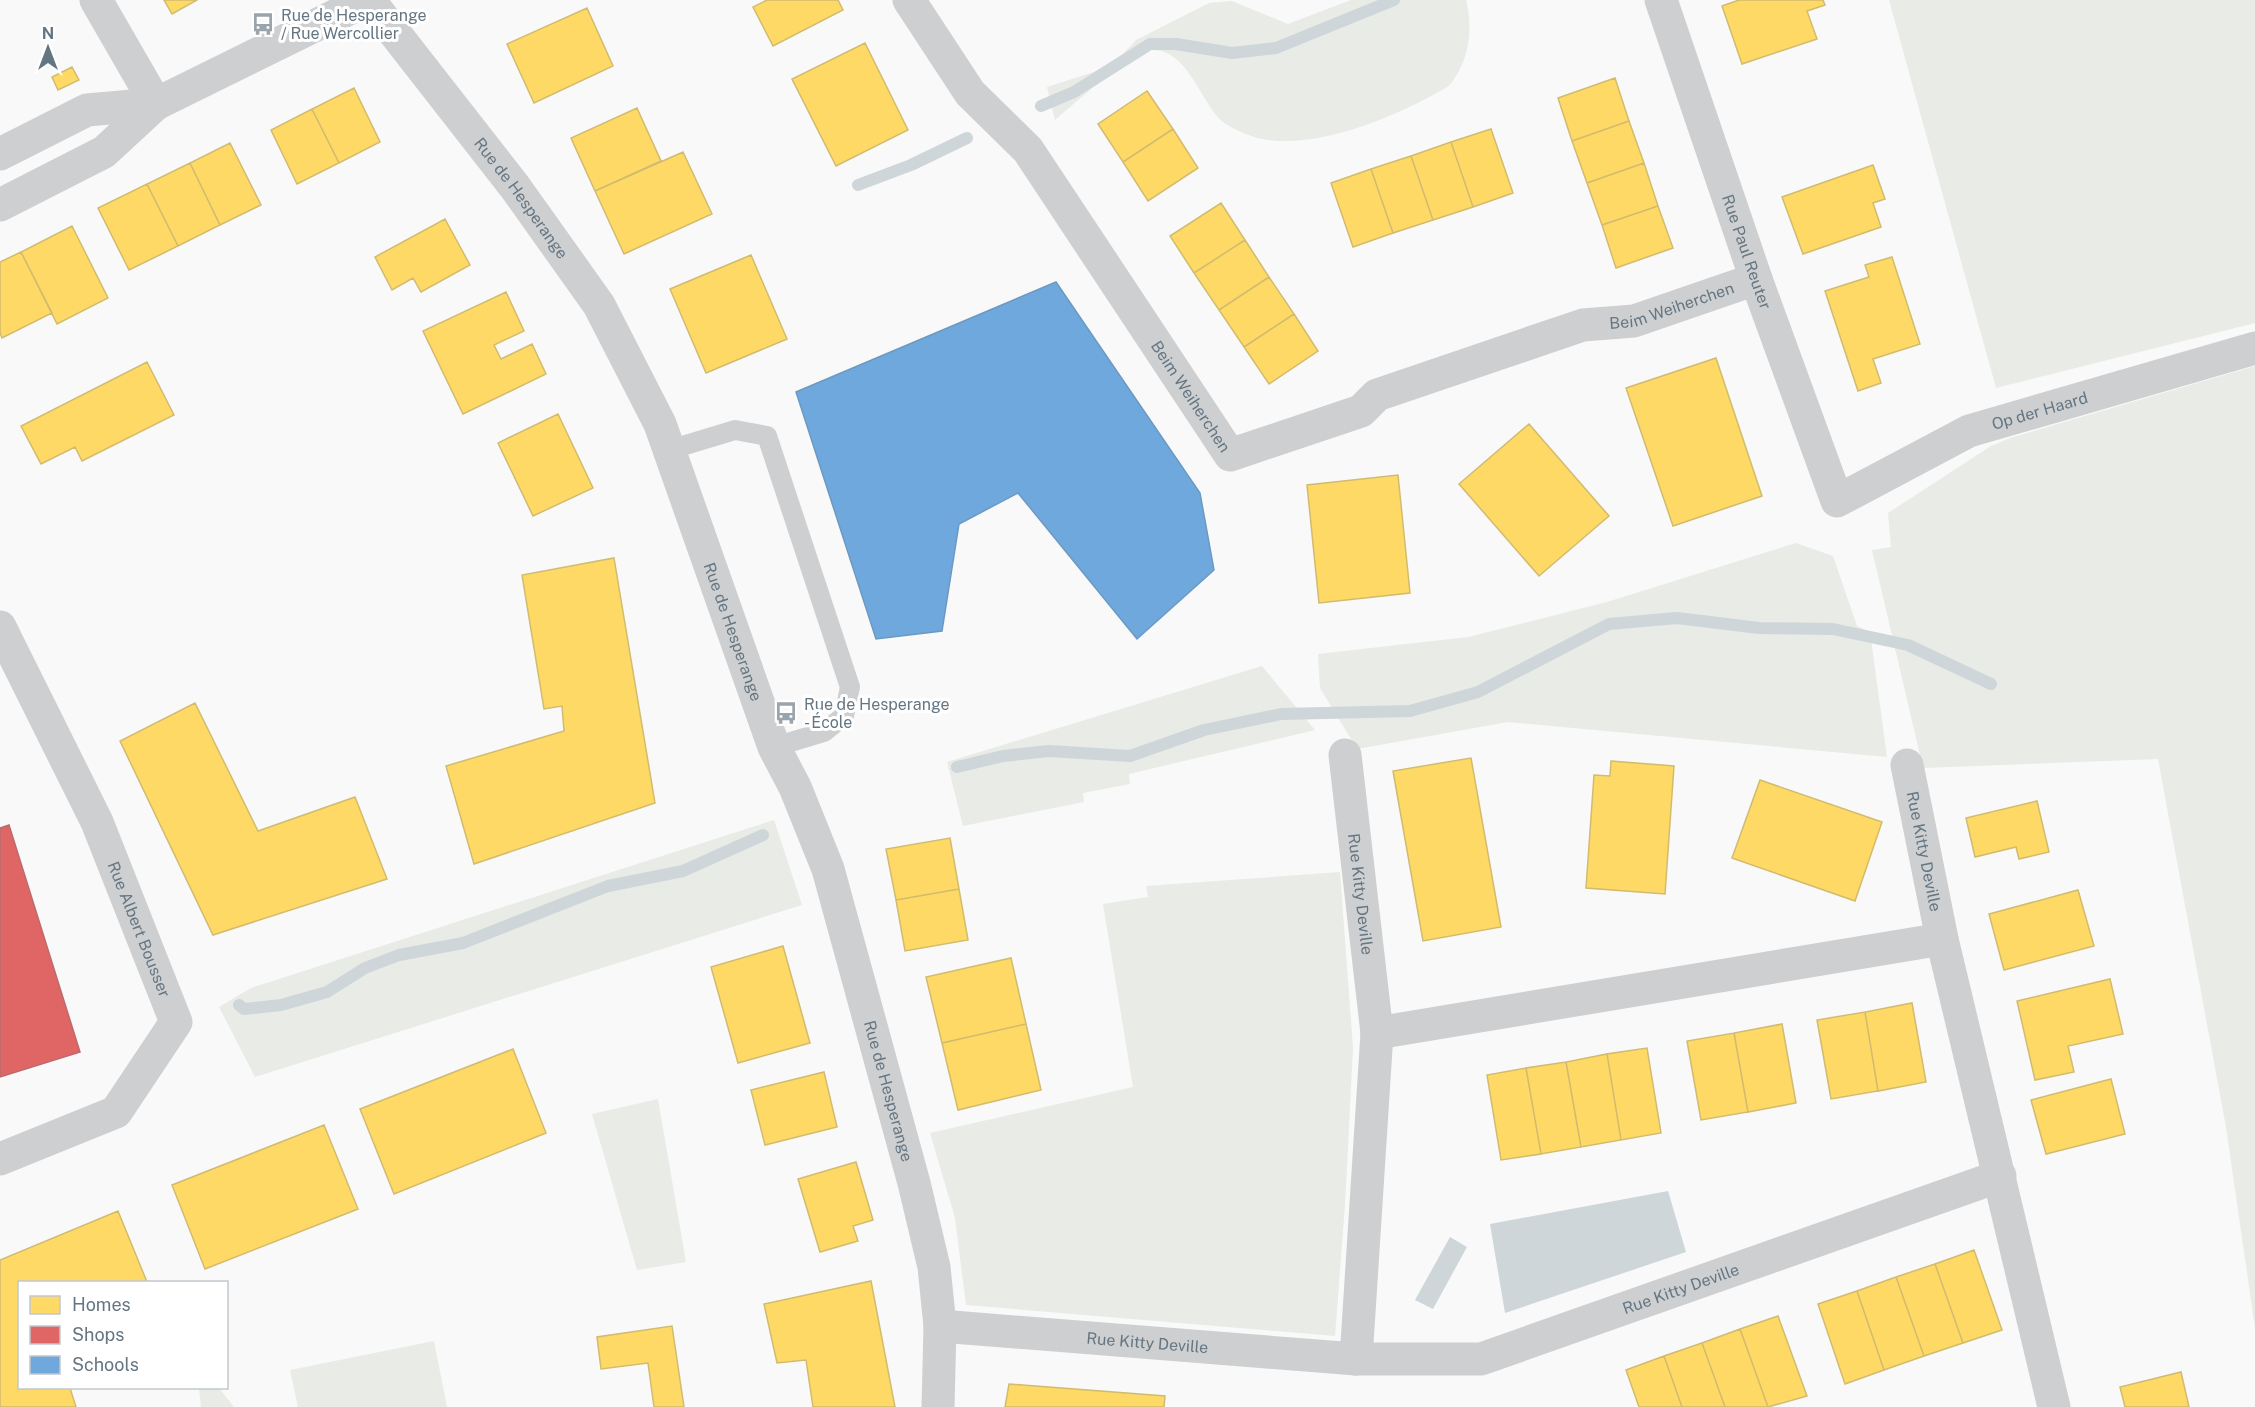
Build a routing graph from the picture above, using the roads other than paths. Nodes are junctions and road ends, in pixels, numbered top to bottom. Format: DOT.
graph roads {
  1 [pos="96,0"];
  2 [pos="368,0"];
  3 [pos="909,0"];
  4 [pos="1661,0"];
  5 [pos="156,104"];
  6 [pos="0,154"];
  7 [pos="0,205"];
  8 [pos="1756,279"];
  9 [pos="2255,348"];
  10 [pos="669,450"];
  11 [pos="1837,501"];
  12 [pos="0,627"];
  13 [pos="774,747"];
  14 [pos="1344,755"];
  15 [pos="1907,765"];
  16 [pos="1942,939"];
  17 [pos="1377,1033"];
  18 [pos="0,1159"];
  19 [pos="2000,1176"];
  20 [pos="940,1326"];
  21 [pos="1356,1359"];
  22 [pos="938,1407"];
  23 [pos="2054,1407"];
  1 -- 5 [label="street"];
  2 -- 5 [label="street"];
  2 -- 10 [label="street, Rue de Hesperange"];
  3 -- 8 [label="street, Beim Weiherchen"];
  4 -- 8 [label="street, Rue Paul Reuter"];
  5 -- 6 [label="street"];
  5 -- 7 [label="street"];
  8 -- 11 [label="street, Rue Paul Reuter"];
  9 -- 11 [label="street, Op der Haard"];
  10 -- 13 [label="street, Rue de Hesperange"];
  10 -- 13 [label="lane"];
  12 -- 18 [label="street, Rue Albert Bousser"];
  13 -- 20 [label="street, Rue de Hesperange"];
  14 -- 17 [label="street, Rue Kitty Deville"];
  15 -- 16 [label="street, Rue Kitty Deville"];
  16 -- 17 [label="street"];
  16 -- 19 [label="street, Rue Kitty Deville"];
  17 -- 21 [label="street, Rue Kitty Deville"];
  19 -- 21 [label="street, Rue Kitty Deville"];
  19 -- 23 [label="street, Rue Kitty Deville"];
  20 -- 21 [label="street, Rue Kitty Deville"];
  20 -- 22 [label="street, Rue de Hesperange"];
}
